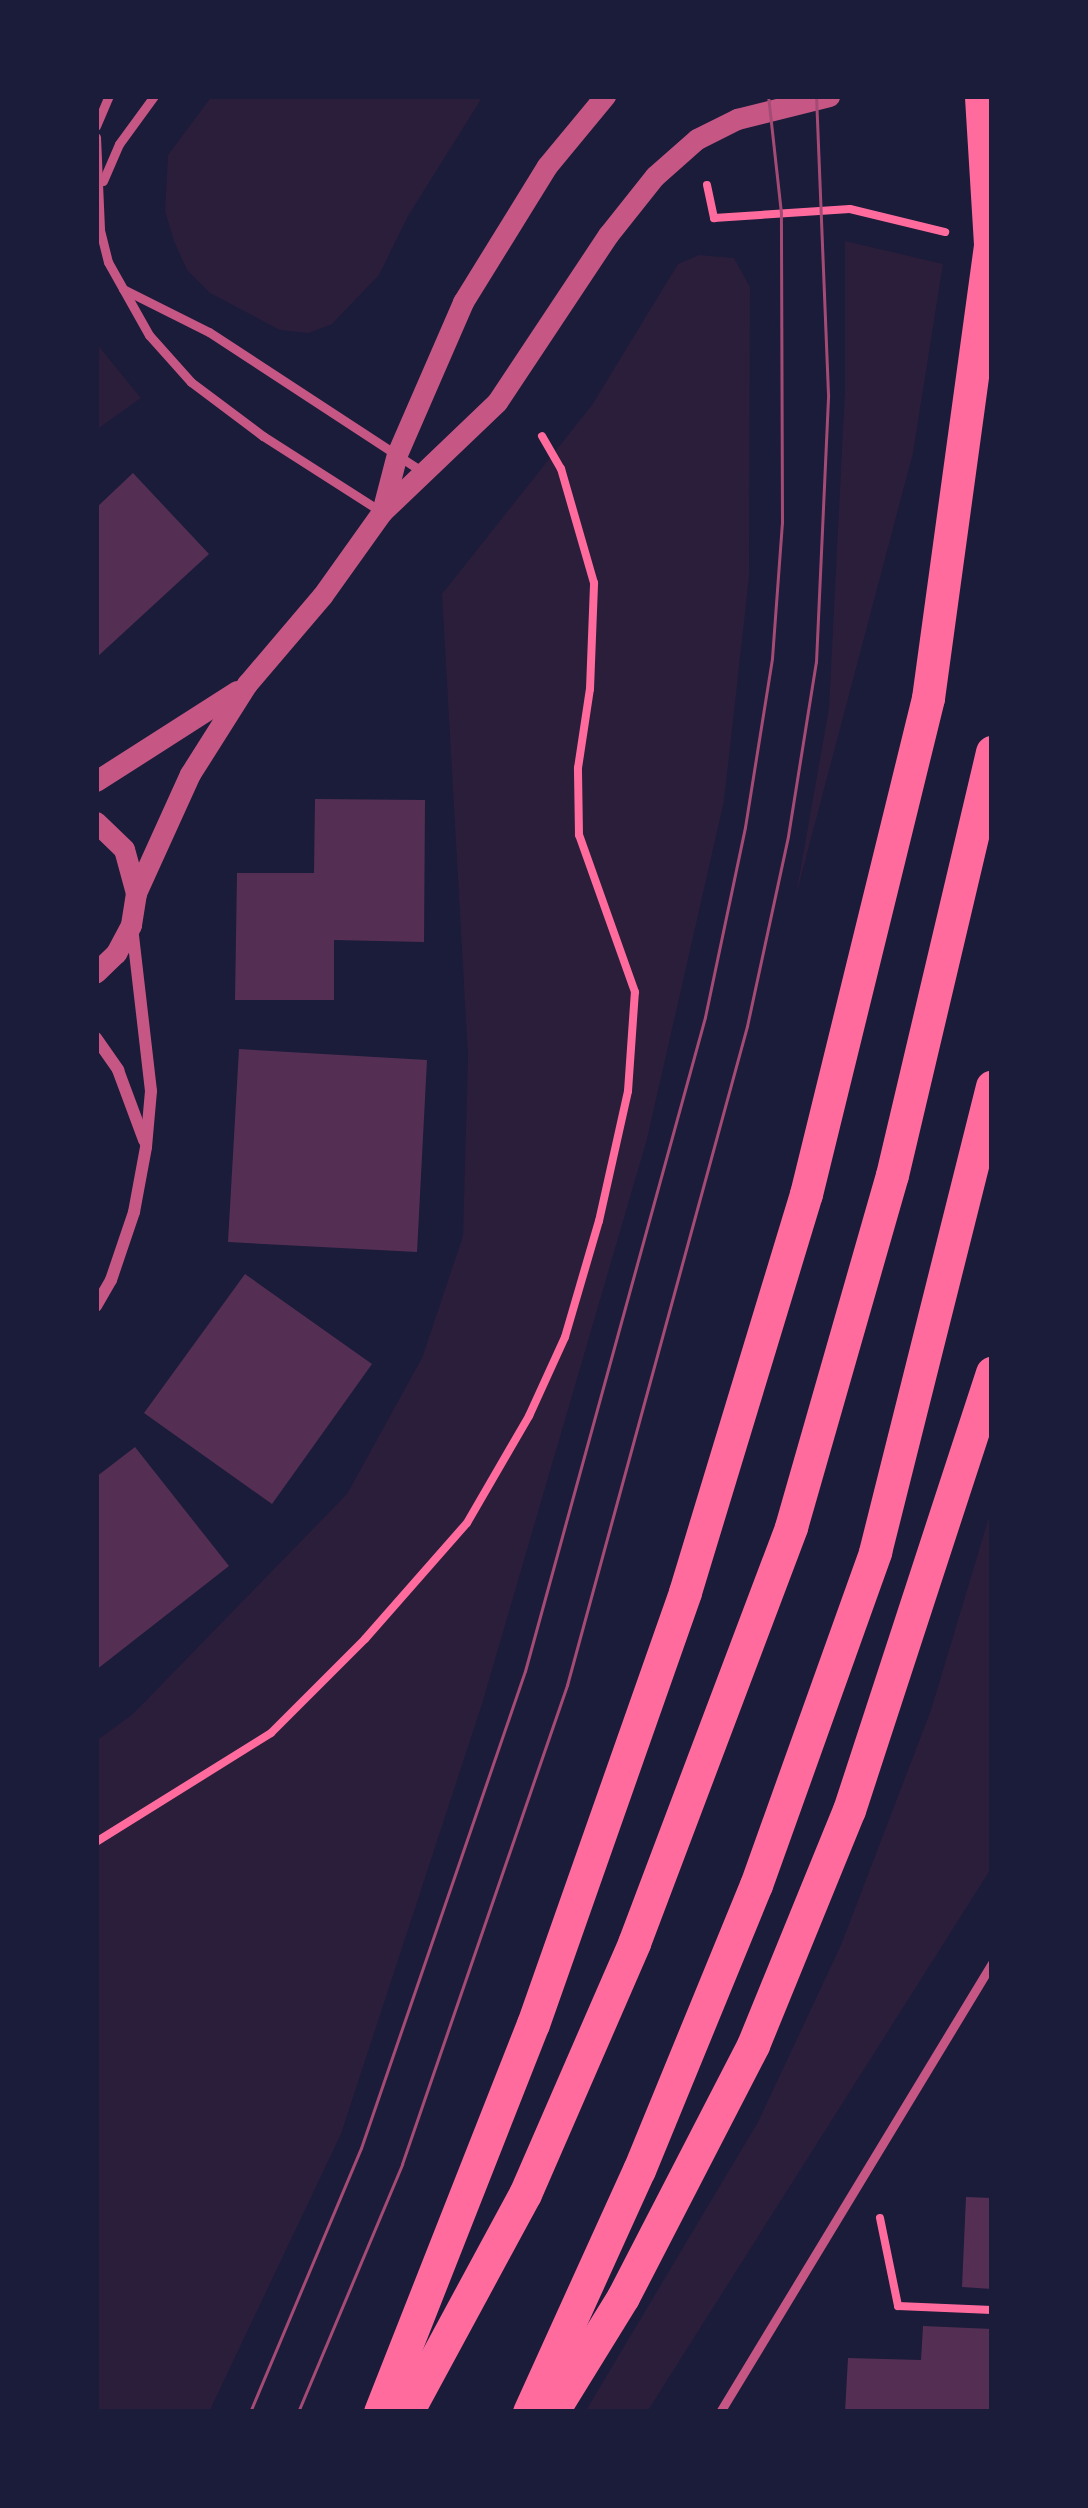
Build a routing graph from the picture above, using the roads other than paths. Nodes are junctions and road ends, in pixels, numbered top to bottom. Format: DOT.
graph roads {
  1 [pos="109,96"];
  2 [pos="154,96"];
  3 [pos="605,96"];
  4 [pos="829,96"];
  5 [pos="981,96"];
  6 [pos="96,126"];
  7 [pos="96,137"];
  8 [pos="97,194"];
  9 [pos="991,244"];
  10 [pos="123,289"];
  11 [pos="397,454"];
  12 [pos="427,474"];
  13 [pos="382,512"];
  14 [pos="247,684"];
  15 [pos="992,752"];
  16 [pos="96,781"];
  17 [pos="96,822"];
  18 [pos="136,893"];
  19 [pos="131,925"];
  20 [pos="96,972"];
  21 [pos="96,1038"];
  22 [pos="992,1086"];
  23 [pos="146,1147"];
  24 [pos="96,1306"];
  25 [pos="992,1372"];
  26 [pos="992,1963"];
  27 [pos="380,2412"];
  28 [pos="406,2412"];
  29 [pos="529,2412"];
  30 [pos="552,2412"];
  31 [pos="720,2412"];
  1 -- 6 [label="lane"];
  2 -- 8 [label="lane"];
  3 -- 11 [label="street"];
  4 -- 12 [label="street"];
  5 -- 9 [label="highway"];
  7 -- 8 [label="lane"];
  8 -- 10 [label="lane"];
  9 -- 27 [label="highway"];
  10 -- 11 [label="lane"];
  10 -- 13 [label="lane"];
  11 -- 12 [label="lane"];
  11 -- 13 [label="street"];
  12 -- 13 [label="street"];
  13 -- 14 [label="street"];
  14 -- 16 [label="street"];
  14 -- 18 [label="street"];
  15 -- 28 [label="highway"];
  17 -- 18 [label="street"];
  18 -- 19 [label="street"];
  19 -- 20 [label="street"];
  19 -- 23 [label="street"];
  21 -- 23 [label="street"];
  22 -- 29 [label="highway"];
  23 -- 24 [label="street"];
  25 -- 30 [label="highway"];
  26 -- 31 [label="lane"];
}
